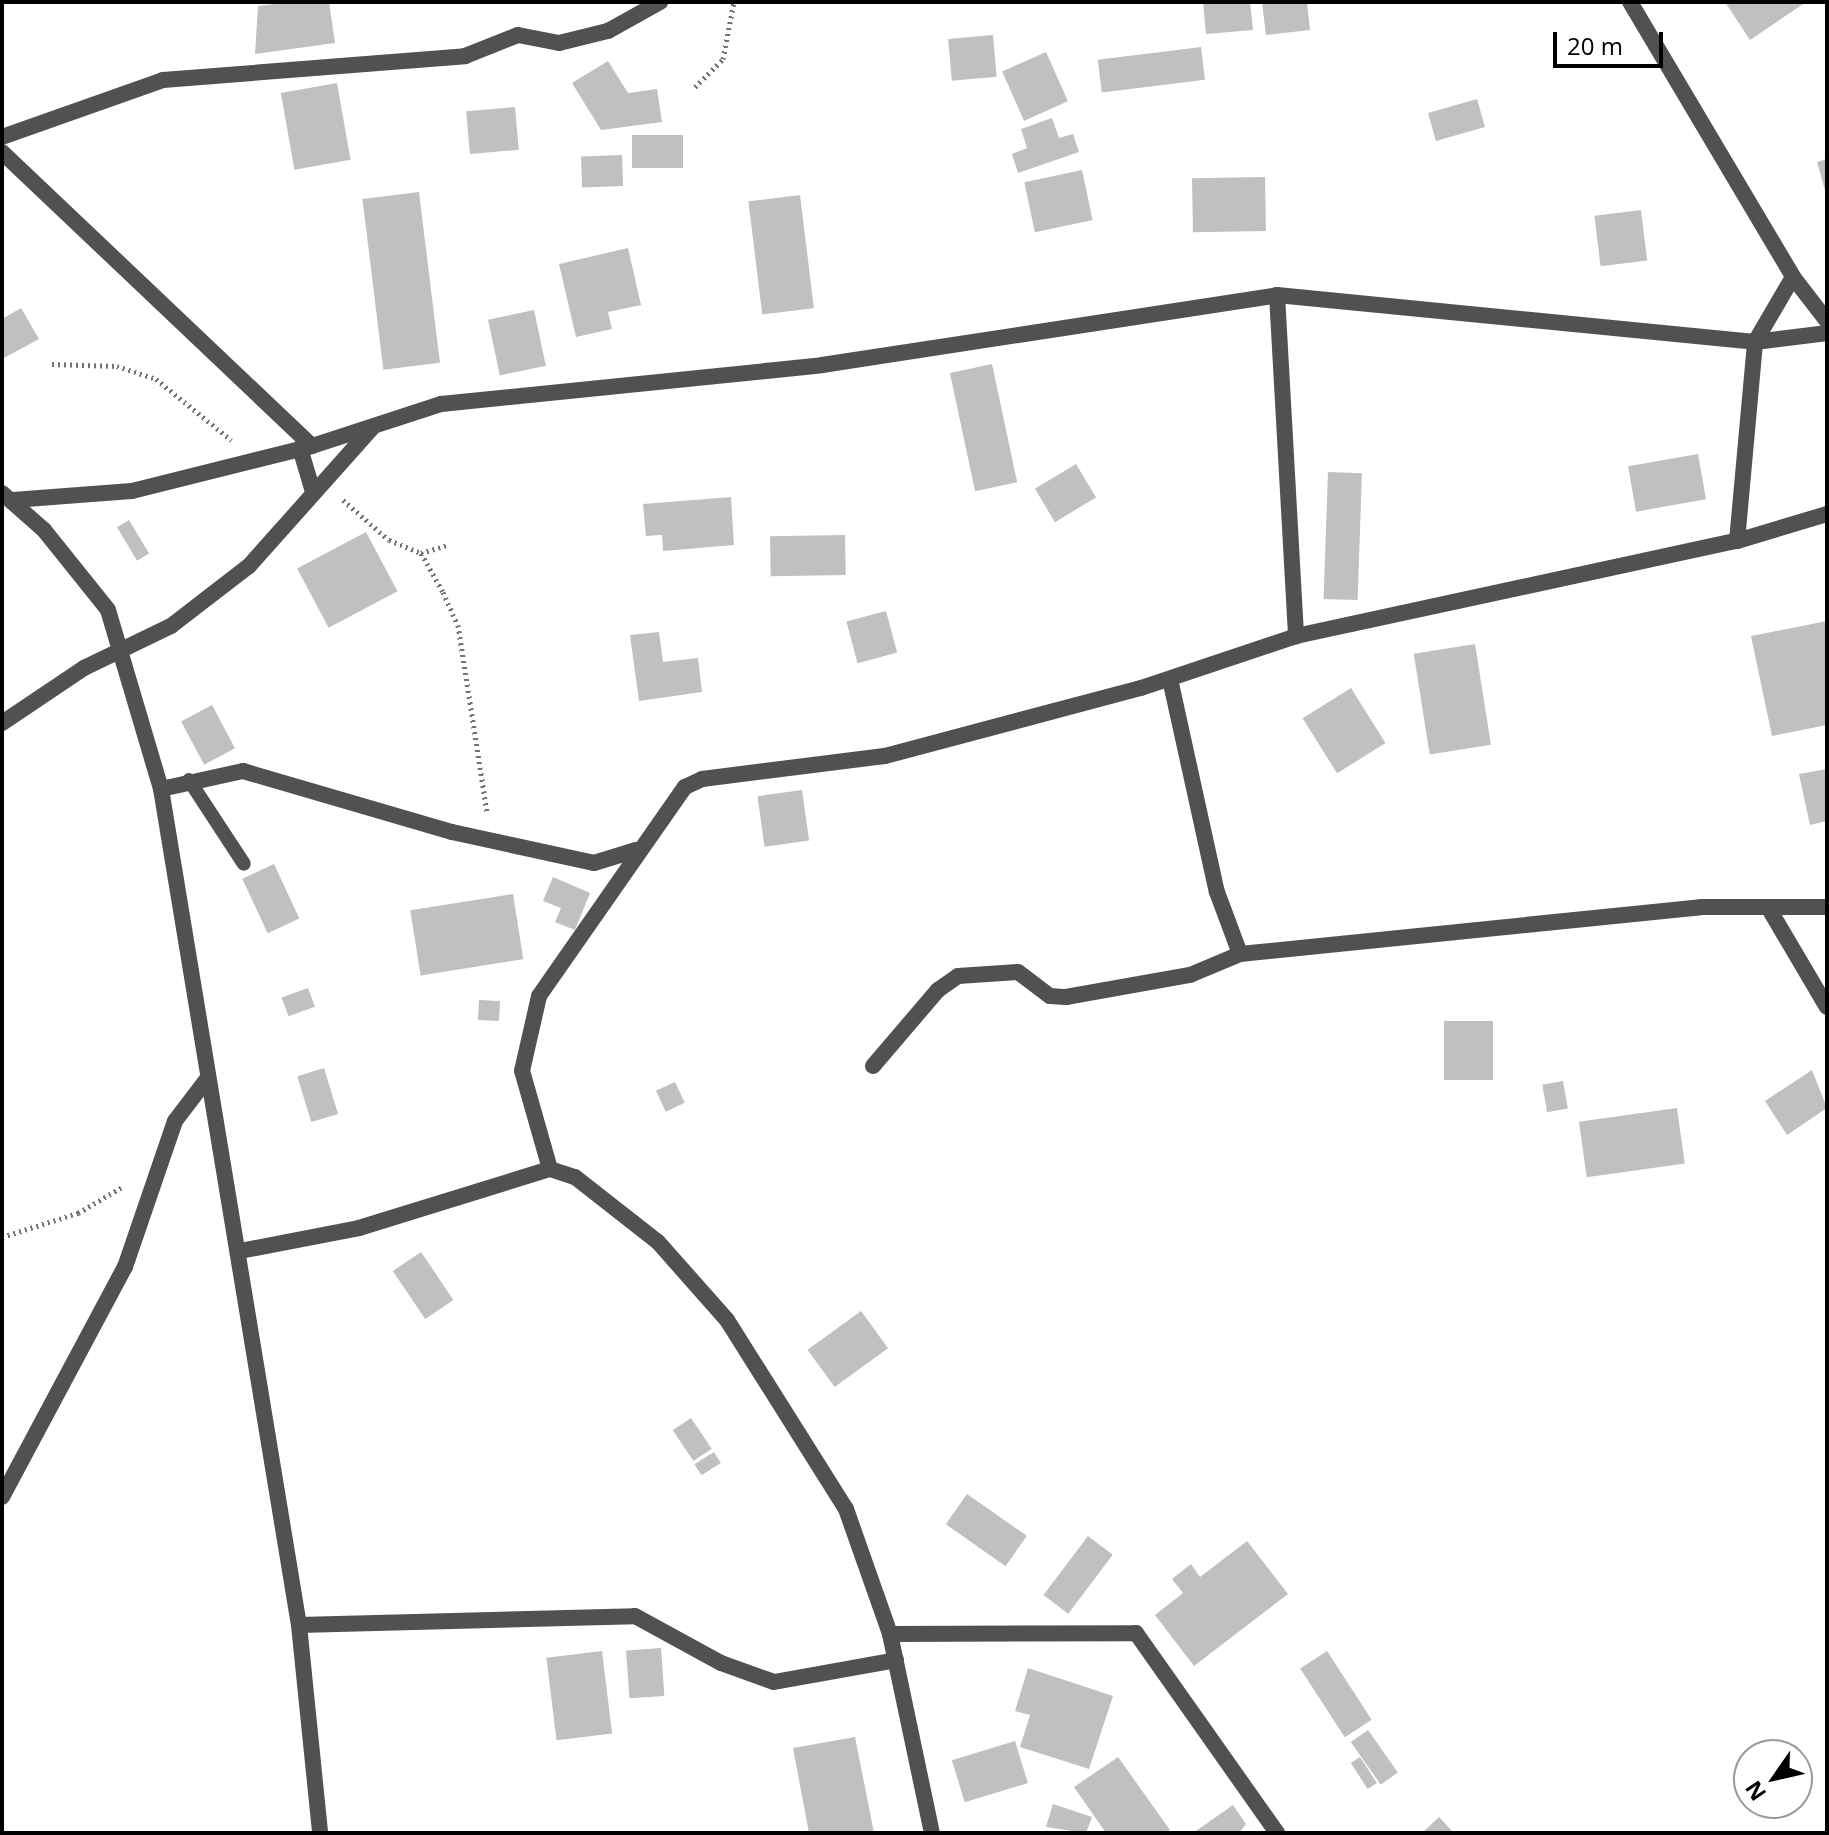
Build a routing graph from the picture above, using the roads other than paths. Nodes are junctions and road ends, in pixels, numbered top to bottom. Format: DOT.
graph roads {
  1 [pos="660,2"];
  2 [pos="1630,2"];
  3 [pos="2,137"];
  4 [pos="2,152"];
  5 [pos="1793,277"];
  6 [pos="1277,295"];
  7 [pos="1827,321"];
  8 [pos="1827,333"];
  9 [pos="1755,342"];
  10 [pos="372,428"];
  11 [pos="306,447"];
  12 [pos="318,487"];
  13 [pos="8,496"];
  14 [pos="1827,514"];
  15 [pos="1737,541"];
  16 [pos="1296,636"];
  17 [pos="122,652"];
  18 [pos="1170,679"];
  19 [pos="2,723"];
  20 [pos="189,780"];
  21 [pos="161,789"];
  22 [pos="637,849"];
  23 [pos="244,864"];
  24 [pos="1768,907"];
  25 [pos="1827,907"];
  26 [pos="1240,954"];
  27 [pos="1827,1007"];
  28 [pos="873,1066"];
  29 [pos="207,1079"];
  30 [pos="550,1169"];
  31 [pos="240,1251"];
  32 [pos="2,1497"];
  33 [pos="299,1625"];
  34 [pos="890,1634"];
  35 [pos="896,1660"];
  36 [pos="320,1833"];
  37 [pos="932,1833"];
  38 [pos="1277,1833"];
  1 -- 3 [label="street"];
  2 -- 5 [label="street"];
  4 -- 11 [label="street"];
  5 -- 7 [label="street"];
  5 -- 9 [label="street"];
  6 -- 9 [label="street"];
  6 -- 10 [label="street"];
  6 -- 16 [label="street"];
  8 -- 9 [label="street"];
  9 -- 15 [label="street"];
  10 -- 11 [label="street"];
  10 -- 12 [label="street"];
  11 -- 12 [label="street"];
  11 -- 13 [label="street"];
  12 -- 17 [label="street"];
  13 -- 17 [label="street"];
  14 -- 15 [label="street"];
  15 -- 16 [label="street"];
  16 -- 18 [label="street"];
  17 -- 19 [label="street"];
  17 -- 21 [label="street"];
  18 -- 22 [label="street"];
  18 -- 26 [label="street"];
  20 -- 21 [label="street"];
  20 -- 22 [label="street"];
  20 -- 23 [label="lane"];
  21 -- 29 [label="street"];
  22 -- 30 [label="street"];
  24 -- 25 [label="street"];
  24 -- 26 [label="street"];
  24 -- 27 [label="street"];
  26 -- 28 [label="street"];
  29 -- 31 [label="street"];
  29 -- 32 [label="street"];
  30 -- 31 [label="street"];
  30 -- 34 [label="street"];
  31 -- 33 [label="street"];
  33 -- 35 [label="street"];
  33 -- 36 [label="street"];
  34 -- 35 [label="street"];
  34 -- 38 [label="street"];
  35 -- 37 [label="street"];
}
